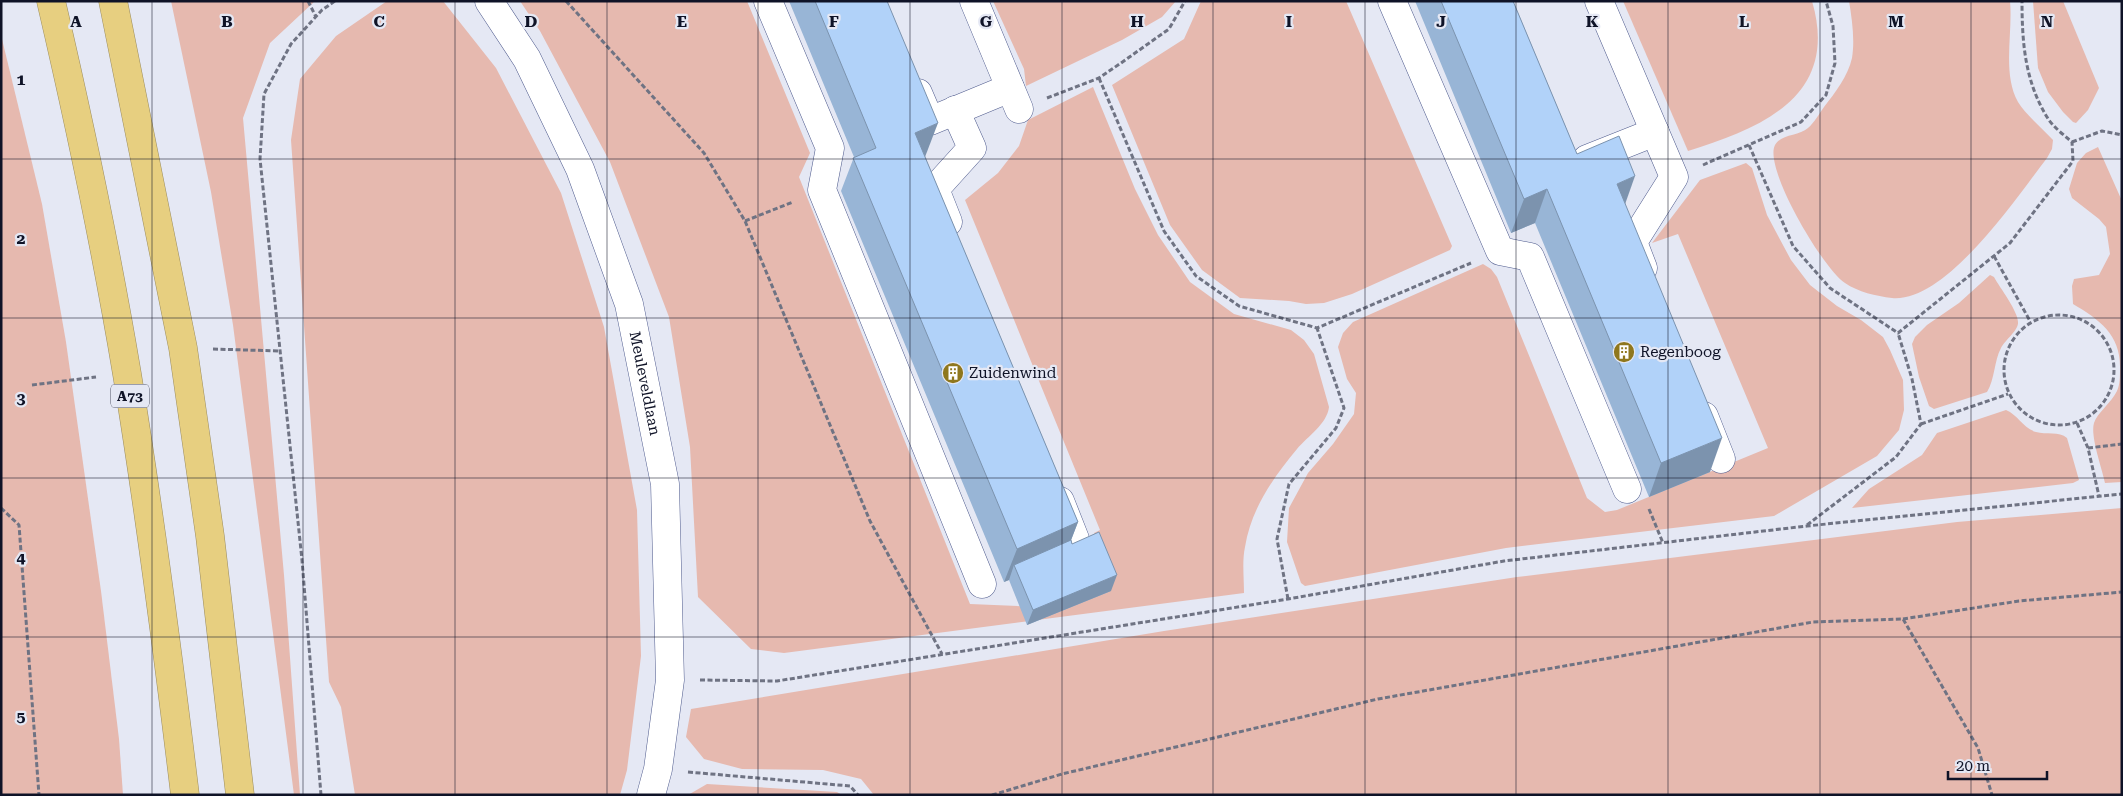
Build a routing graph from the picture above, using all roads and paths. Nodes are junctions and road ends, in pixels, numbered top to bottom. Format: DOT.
graph roads {
  1 [pos="51,1"];
  2 [pos="113,1"];
  3 [pos="308,1"];
  4 [pos="334,1"];
  5 [pos="489,1"];
  6 [pos="566,1"];
  7 [pos="768,1"];
  8 [pos="974,1"];
  9 [pos="1185,1"];
  10 [pos="1392,1"];
  11 [pos="1599,1"];
  12 [pos="1826,1"];
  13 [pos="2022,1"];
  14 [pos="316,17"];
  15 [pos="907,66"];
  16 [pos="1099,78"];
  17 [pos="1014,99"];
  18 [pos="956,110"];
  19 [pos="1655,132"];
  20 [pos="2122,135"];
  21 [pos="2072,142"];
  22 [pos="1749,145"];
  23 [pos="1566,146"];
  24 [pos="1674,177"];
  25 [pos="822,190"];
  26 [pos="745,221"];
  27 [pos="958,245"];
  28 [pos="1500,251"];
  29 [pos="1994,256"];
  30 [pos="1651,288"];
  31 [pos="2030,321"];
  32 [pos="1317,328"];
  33 [pos="1898,333"];
  34 [pos="182,348"];
  35 [pos="280,351"];
  36 [pos="127,373"];
  37 [pos="32,385"];
  38 [pos="2008,394"];
  39 [pos="1696,396"];
  40 [pos="2077,423"];
  41 [pos="1921,424"];
  42 [pos="2122,444"];
  43 [pos="2088,448"];
  44 [pos="1721,459"];
  45 [pos="1049,475"];
  46 [pos="1627,489"];
  47 [pos="2122,494"];
  48 [pos="2099,496"];
  49 [pos="1,508"];
  50 [pos="1806,526"];
  51 [pos="1075,539"];
  52 [pos="982,584"];
  53 [pos="2122,592"];
  54 [pos="1288,599"];
  55 [pos="1903,619"];
  56 [pos="942,654"];
  57 [pos="670,680"];
  58 [pos="654,782"];
  59 [pos="39,795"];
  60 [pos="185,795"];
  61 [pos="240,795"];
  62 [pos="321,795"];
  63 [pos="858,795"];
  64 [pos="992,795"];
  65 [pos="1992,795"];
  1 -- 36 [label="highway, A73"];
  2 -- 34 [label="highway"];
  3 -- 14 [label="path"];
  4 -- 14 [label="path"];
  5 -- 57 [label="street, Meuleveldlaan"];
  6 -- 26 [label="path"];
  7 -- 25 [label="street"];
  8 -- 17 [label="street"];
  9 -- 16 [label="path"];
  10 -- 28 [label="street"];
  11 -- 19 [label="street"];
  12 -- 22 [label="path"];
  13 -- 21 [label="path"];
  14 -- 35 [label="path"];
  15 -- 18 [label="street"];
  16 -- 17 [label="path"];
  16 -- 32 [label="path"];
  17 -- 18 [label="street"];
  18 -- 27 [label="street"];
  19 -- 23 [label="street"];
  19 -- 24 [label="street"];
  20 -- 21 [label="path"];
  21 -- 29 [label="path"];
  22 -- 24 [label="path"];
  22 -- 33 [label="path"];
  24 -- 30 [label="street"];
  25 -- 26 [label="path"];
  25 -- 52 [label="street"];
  26 -- 56 [label="path"];
  28 -- 32 [label="path"];
  28 -- 46 [label="street"];
  29 -- 31 [label="path"];
  29 -- 33 [label="path"];
  31 -- 38 [label="path"];
  31 -- 40 [label="path"];
  32 -- 54 [label="path"];
  33 -- 41 [label="path"];
  34 -- 35 [label="path"];
  34 -- 61 [label="highway"];
  35 -- 62 [label="path"];
  36 -- 37 [label="path"];
  36 -- 60 [label="highway, A73"];
  38 -- 40 [label="path"];
  38 -- 41 [label="path"];
  39 -- 44 [label="street"];
  40 -- 43 [label="path"];
  41 -- 50 [label="path"];
  42 -- 43 [label="path"];
  43 -- 48 [label="path"];
  45 -- 51 [label="street"];
  47 -- 48 [label="path"];
  48 -- 50 [label="path"];
  49 -- 59 [label="path"];
  50 -- 54 [label="path"];
  53 -- 55 [label="path"];
  54 -- 56 [label="path"];
  55 -- 64 [label="path"];
  55 -- 65 [label="path"];
  56 -- 57 [label="path"];
  57 -- 58 [label="street, Meuleveldlaan"];
  58 -- 63 [label="path"];
}
